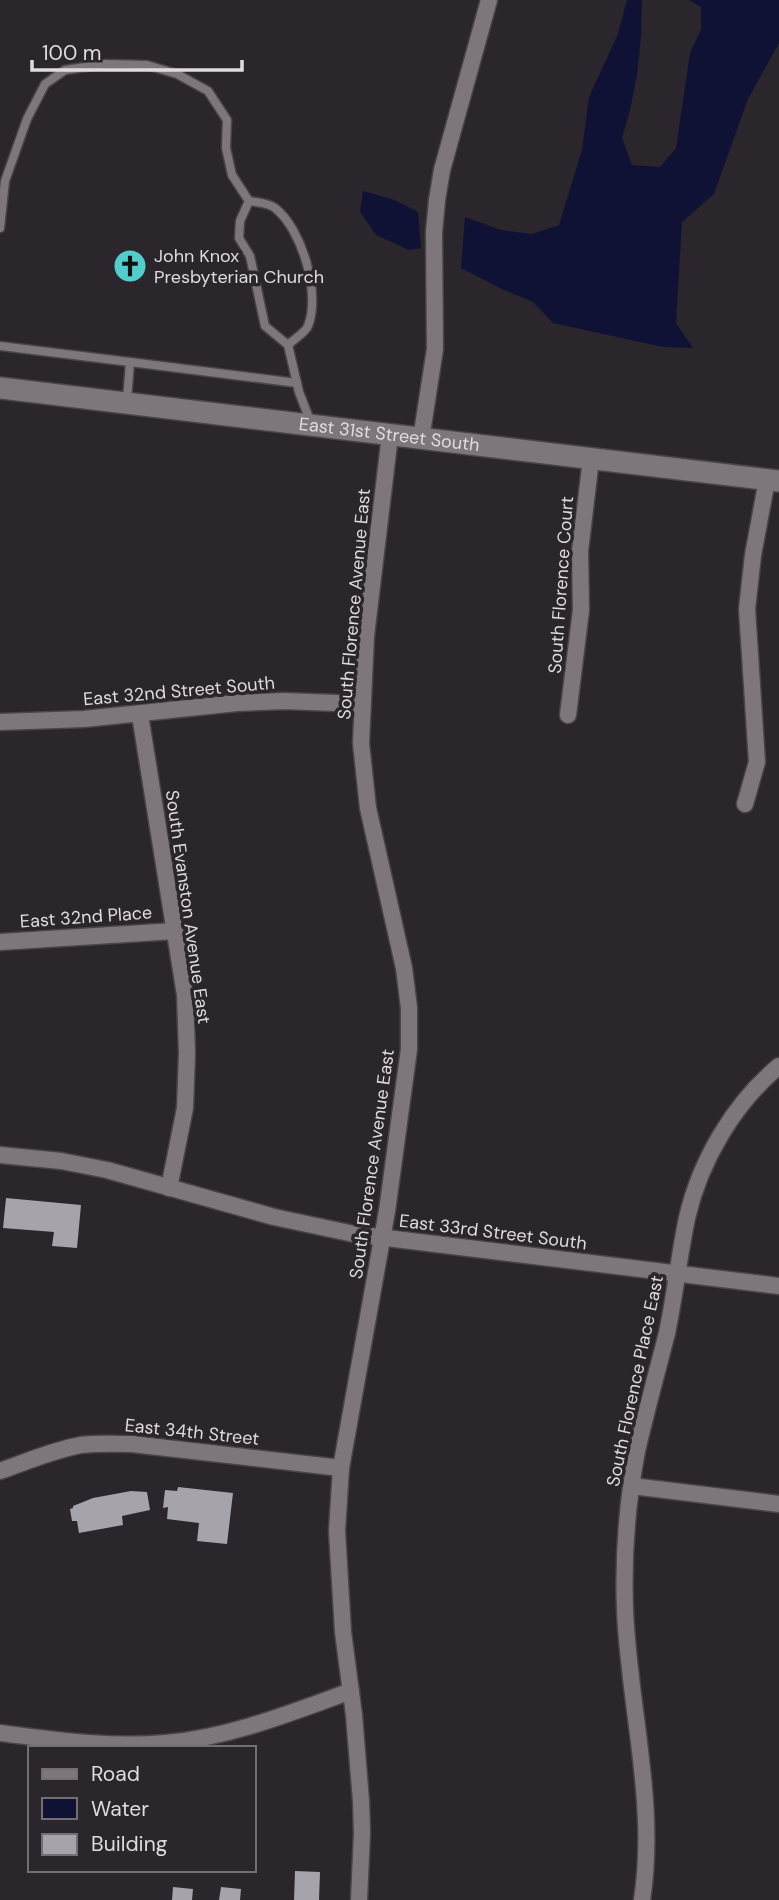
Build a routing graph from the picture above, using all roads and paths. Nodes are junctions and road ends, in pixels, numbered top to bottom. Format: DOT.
graph roads {
  1 [pos="489,0"];
  2 [pos="249,201"];
  3 [pos="0,228"];
  4 [pos="288,345"];
  5 [pos="0,346"];
  6 [pos="130,362"];
  7 [pos="297,383"];
  8 [pos="0,388"];
  9 [pos="127,403"];
  10 [pos="312,426"];
  11 [pos="390,435"];
  12 [pos="421,439"];
  13 [pos="591,459"];
  14 [pos="773,480"];
  15 [pos="362,704"];
  16 [pos="139,715"];
  17 [pos="568,715"];
  18 [pos="0,722"];
  19 [pos="745,804"];
  20 [pos="175,931"];
  21 [pos="0,942"];
  22 [pos="779,1066"];
  23 [pos="0,1155"];
  24 [pos="169,1188"];
  25 [pos="383,1238"];
  26 [pos="677,1275"];
  27 [pos="779,1286"];
  28 [pos="341,1468"];
  29 [pos="0,1471"];
  30 [pos="632,1486"];
  31 [pos="779,1504"];
  32 [pos="351,1691"];
  33 [pos="0,1733"];
  34 [pos="359,1900"];
  35 [pos="642,1900"];
  1 -- 12 [label="street"];
  2 -- 3 [label="lane"];
  2 -- 4 [label="lane"];
  2 -- 4 [label="lane"];
  4 -- 7 [label="lane"];
  5 -- 6 [label="lane"];
  6 -- 7 [label="lane"];
  6 -- 9 [label="lane"];
  7 -- 10 [label="lane"];
  8 -- 9 [label="main road, East 31st Street South"];
  9 -- 10 [label="main road, East 31st Street South"];
  10 -- 11 [label="main road, East 31st Street South"];
  11 -- 12 [label="main road, East 31st Street South"];
  11 -- 15 [label="street, South Florence Avenue East"];
  12 -- 13 [label="main road, East 31st Street South"];
  13 -- 14 [label="main road, East 31st Street South"];
  13 -- 17 [label="street, South Florence Court"];
  14 -- 19 [label="street"];
  15 -- 16 [label="street, East 32nd Street South"];
  15 -- 25 [label="street, South Florence Avenue East"];
  16 -- 18 [label="street, East 32nd Street South"];
  16 -- 20 [label="street, South Evanston Avenue East"];
  20 -- 21 [label="street, East 32nd Place"];
  20 -- 24 [label="street, South Evanston Avenue East"];
  22 -- 26 [label="street, South Florence Place East"];
  23 -- 24 [label="street, East 33rd Street South"];
  24 -- 25 [label="street, East 33rd Street South"];
  25 -- 26 [label="street, East 33rd Street South"];
  25 -- 28 [label="street, South Florence Avenue East"];
  26 -- 27 [label="street, East 33rd Street South"];
  26 -- 30 [label="street, South Florence Place East"];
  28 -- 29 [label="street, East 34th Street"];
  28 -- 32 [label="street, South Florence Avenue East"];
  30 -- 31 [label="street"];
  30 -- 35 [label="street, South Florence Place East"];
  32 -- 33 [label="street"];
  32 -- 34 [label="street, South Florence Avenue East"];
}
